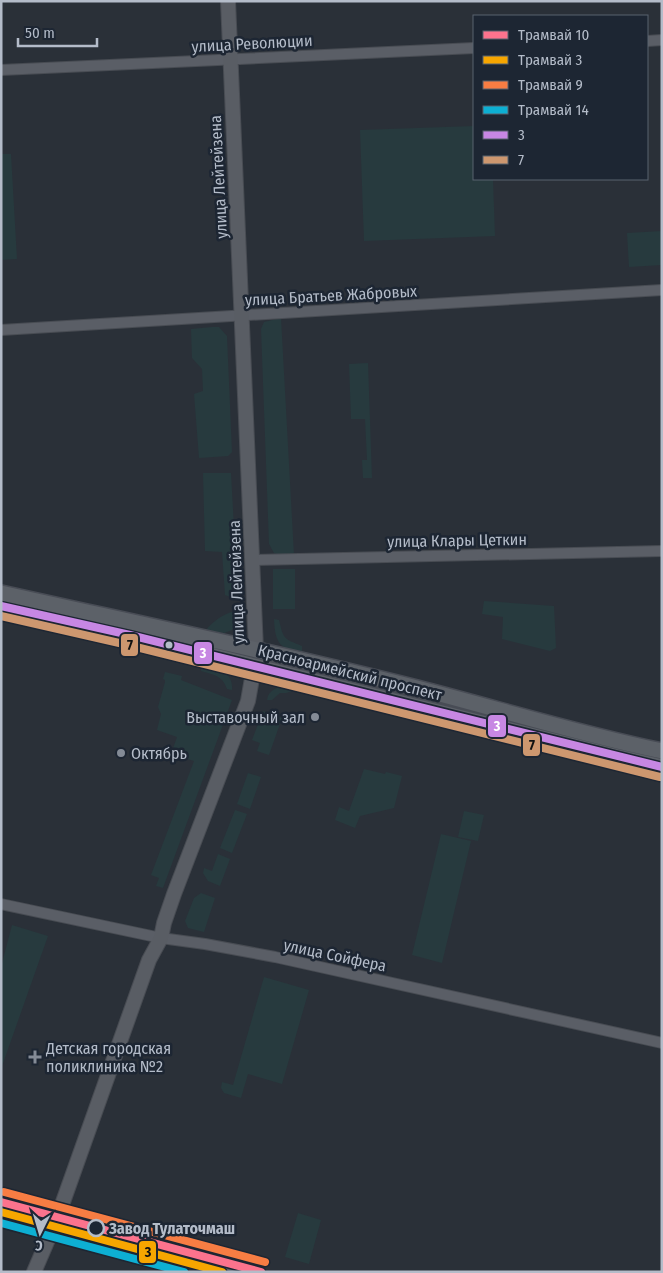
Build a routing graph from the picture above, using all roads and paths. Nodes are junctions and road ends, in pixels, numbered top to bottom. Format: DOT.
graph roads {
  1 [pos="228,1"];
  2 [pos="662,40"];
  3 [pos="648,41"];
  4 [pos="473,48"];
  5 [pos="230,59"];
  6 [pos="1,70"];
  7 [pos="662,290"];
  8 [pos="242,316"];
  9 [pos="1,330"];
  10 [pos="662,551"];
  11 [pos="253,560"];
  12 [pos="1,592"];
  13 [pos="1,606"];
  14 [pos="256,650"];
  15 [pos="254,667"];
  16 [pos="662,751"];
  17 [pos="662,767"];
  18 [pos="1,904"];
  19 [pos="161,938"];
  20 [pos="662,1043"];
  21 [pos="1,1204"];
  22 [pos="57,1218"];
  23 [pos="34,1272"];
  24 [pos="253,1272"];
  1 -- 5 [label="street, улица Лейтейзена"];
  2 -- 3 [label="street"];
  4 -- 5 [label="street, улица Революции"];
  5 -- 6 [label="street, улица Революции"];
  5 -- 8 [label="street, улица Лейтейзена"];
  7 -- 8 [label="street, улица Братьев Жабровых"];
  8 -- 9 [label="street, улица Братьев Жабровых"];
  8 -- 11 [label="street, улица Лейтейзена"];
  10 -- 11 [label="street, улица Клары Цеткин"];
  11 -- 14 [label="street, улица Лейтейзена"];
  12 -- 14 [label="main road, Красноармейский проспект"];
  13 -- 15 [label="main road, Красноармейский проспект"];
  14 -- 15 [label="main road, улица Лейтейзена"];
  14 -- 16 [label="main road, Красноармейский проспект"];
  15 -- 17 [label="main road, Красноармейский проспект"];
  15 -- 19 [label="street, улица Лейтейзена"];
  18 -- 19 [label="street, улица Сойфера"];
  19 -- 20 [label="street, улица Сойфера"];
  19 -- 22 [label="street, улица Лейтейзена"];
  21 -- 22 [label="street"];
  22 -- 23 [label="street, улица Лейтейзена"];
  22 -- 24 [label="street"];
}
